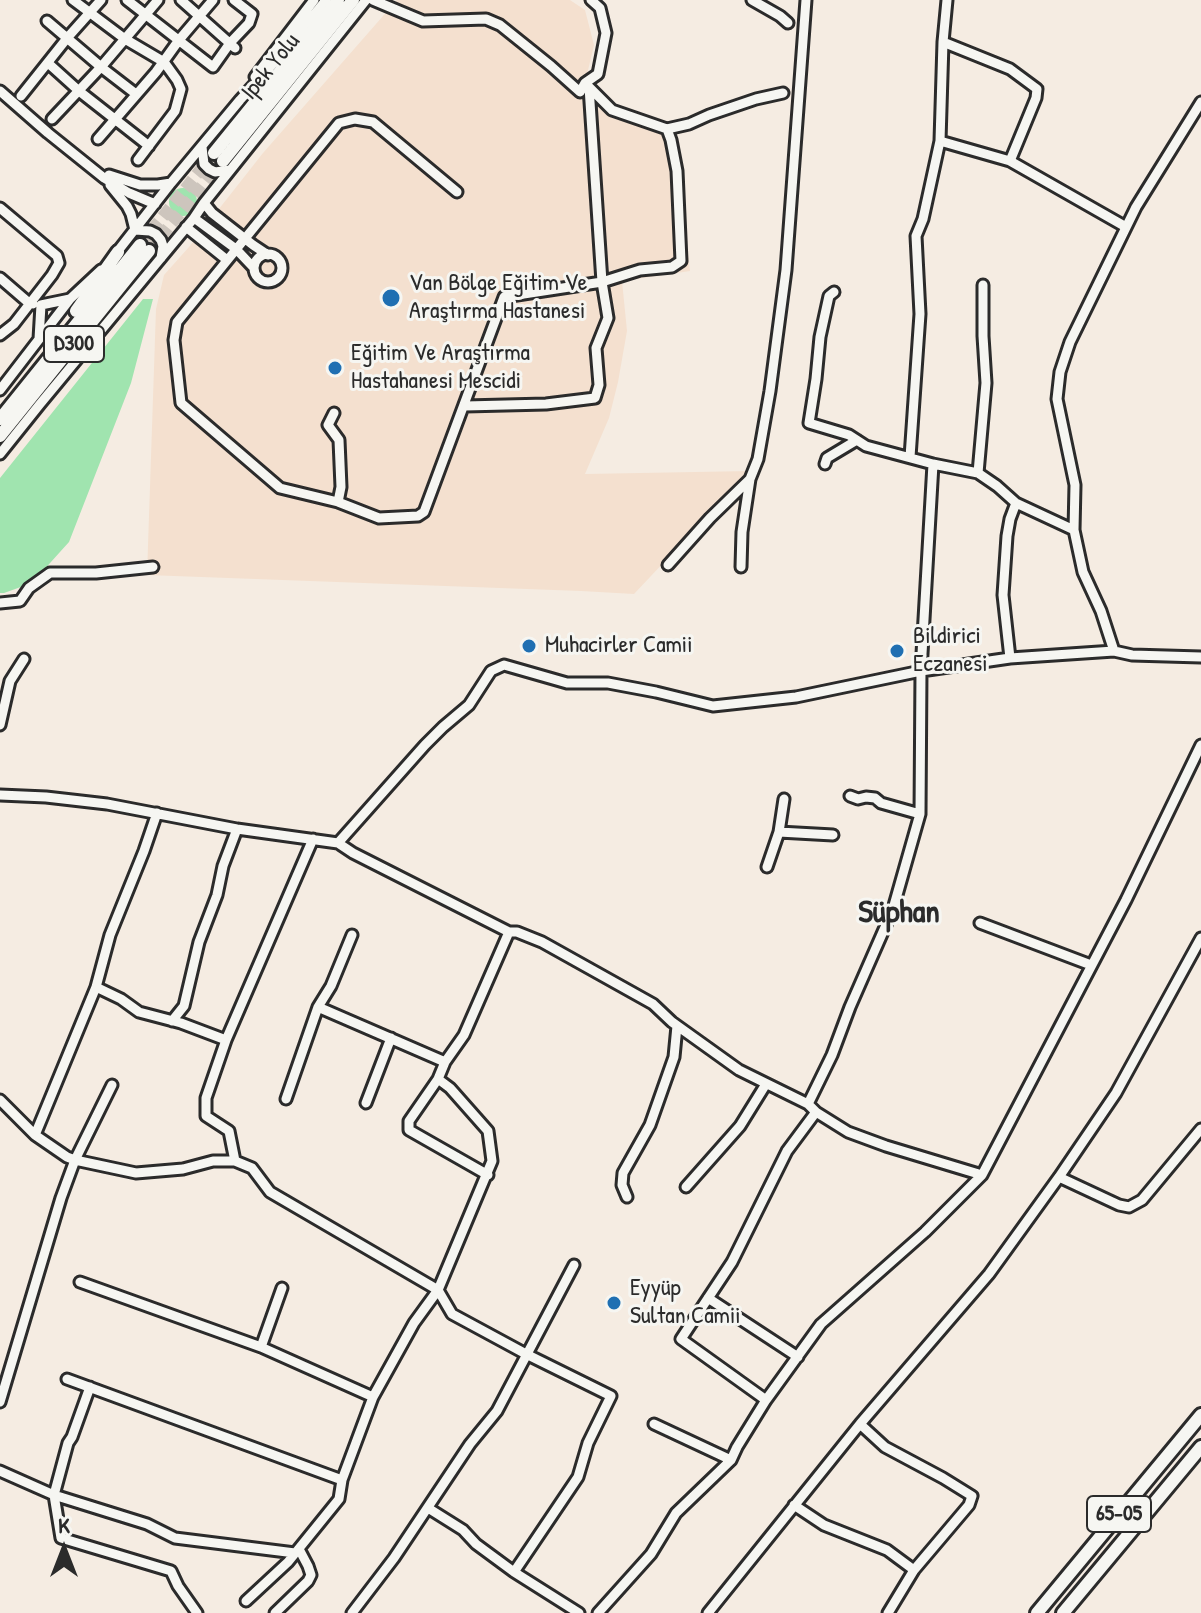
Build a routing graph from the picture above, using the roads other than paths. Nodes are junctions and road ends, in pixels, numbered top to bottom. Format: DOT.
graph roads {
  1 [pos="73,0"];
  2 [pos="101,0"];
  3 [pos="127,0"];
  4 [pos="158,0"];
  5 [pos="181,0"];
  6 [pos="213,0"];
  7 [pos="234,0"];
  8 [pos="314,0"];
  9 [pos="326,0"];
  10 [pos="338,0"];
  11 [pos="353,0"];
  12 [pos="366,0"];
  13 [pos="373,0"];
  14 [pos="591,0"];
  15 [pos="752,0"];
  16 [pos="806,0"];
  17 [pos="947,0"];
  18 [pos="90,13"];
  19 [pos="145,15"];
  20 [pos="200,16"];
  21 [pos="47,21"];
  22 [pos="788,23"];
  23 [pos="68,37"];
  24 [pos="125,39"];
  25 [pos="179,40"];
  26 [pos="943,42"];
  27 [pos="233,46"];
  28 [pos="164,62"];
  29 [pos="48,63"];
  30 [pos="101,67"];
  31 [pos="587,85"];
  32 [pos="0,91"];
  33 [pos="79,91"];
  34 [pos="783,93"];
  35 [pos="136,94"];
  36 [pos="21,96"];
  37 [pos="240,100"];
  38 [pos="1201,102"];
  39 [pos="52,119"];
  40 [pos="114,120"];
  41 [pos="667,129"];
  42 [pos="98,139"];
  43 [pos="940,141"];
  44 [pos="149,146"];
  45 [pos="202,147"];
  46 [pos="138,160"];
  47 [pos="222,161"];
  48 [pos="1010,161"];
  49 [pos="91,168"];
  50 [pos="104,178"];
  51 [pos="171,183"];
  52 [pos="457,192"];
  53 [pos="204,203"];
  54 [pos="155,204"];
  55 [pos="0,208"];
  56 [pos="194,218"];
  57 [pos="186,227"];
  58 [pos="1126,227"];
  59 [pos="135,230"];
  60 [pos="245,239"];
  61 [pos="236,249"];
  62 [pos="118,252"];
  63 [pos="268,255"];
  64 [pos="161,258"];
  65 [pos="227,260"];
  66 [pos="254,268"];
  67 [pos="0,278"];
  68 [pos="602,282"];
  69 [pos="983,285"];
  70 [pos="834,292"];
  71 [pos="70,299"];
  72 [pos="29,303"];
  73 [pos="41,305"];
  74 [pos="0,335"];
  75 [pos="39,339"];
  76 [pos="0,390"];
  77 [pos="465,406"];
  78 [pos="0,410"];
  79 [pos="334,413"];
  80 [pos="0,419"];
  81 [pos="0,436"];
  82 [pos="857,440"];
  83 [pos="0,454"];
  84 [pos="910,457"];
  85 [pos="825,464"];
  86 [pos="933,464"];
  87 [pos="978,473"];
  88 [pos="750,479"];
  89 [pos="338,502"];
  90 [pos="1016,503"];
  91 [pos="1074,530"];
  92 [pos="668,565"];
  93 [pos="153,567"];
  94 [pos="741,567"];
  95 [pos="0,603"];
  96 [pos="1114,651"];
  97 [pos="1201,657"];
  98 [pos="1010,658"];
  99 [pos="24,659"];
  100 [pos="921,671"];
  101 [pos="0,725"];
  102 [pos="1201,745"];
  103 [pos="0,795"];
  104 [pos="850,796"];
  105 [pos="784,799"];
  106 [pos="157,813"];
  107 [pos="920,814"];
  108 [pos="237,829"];
  109 [pos="779,832"];
  110 [pos="833,835"];
  111 [pos="313,839"];
  112 [pos="338,843"];
  113 [pos="767,867"];
  114 [pos="980,923"];
  115 [pos="509,932"];
  116 [pos="352,935"];
  117 [pos="1201,938"];
  118 [pos="1091,965"];
  119 [pos="96,987"];
  120 [pos="318,1007"];
  121 [pos="172,1021"];
  122 [pos="677,1026"];
  123 [pos="391,1038"];
  124 [pos="226,1040"];
  125 [pos="445,1062"];
  126 [pos="438,1079"];
  127 [pos="766,1084"];
  128 [pos="112,1085"];
  129 [pos="286,1099"];
  130 [pos="0,1100"];
  131 [pos="366,1103"];
  132 [pos="812,1108"];
  133 [pos="1201,1129"];
  134 [pos="35,1135"];
  135 [pos="75,1160"];
  136 [pos="235,1161"];
  137 [pos="488,1175"];
  138 [pos="982,1175"];
  139 [pos="1059,1177"];
  140 [pos="686,1187"];
  141 [pos="627,1197"];
  142 [pos="574,1265"];
  143 [pos="80,1282"];
  144 [pos="282,1288"];
  145 [pos="438,1290"];
  146 [pos="708,1298"];
  147 [pos="261,1347"];
  148 [pos="526,1354"];
  149 [pos="798,1357"];
  150 [pos="67,1379"];
  151 [pos="90,1387"];
  152 [pos="373,1397"];
  153 [pos="766,1400"];
  154 [pos="0,1402"];
  155 [pos="1201,1415"];
  156 [pos="654,1424"];
  157 [pos="860,1424"];
  158 [pos="1201,1447"];
  159 [pos="731,1460"];
  160 [pos="0,1471"];
  161 [pos="342,1480"];
  162 [pos="54,1495"];
  163 [pos="794,1505"];
  164 [pos="428,1508"];
  165 [pos="297,1551"];
  166 [pos="914,1570"];
  167 [pos="514,1572"];
  168 [pos="246,1601"];
  169 [pos="197,1613"];
  170 [pos="275,1613"];
  171 [pos="352,1613"];
  172 [pos="579,1613"];
  173 [pos="598,1613"];
  174 [pos="708,1613"];
  175 [pos="888,1613"];
  176 [pos="1037,1613"];
  177 [pos="1063,1613"];
  1 -- 18 [label="street"];
  2 -- 18 [label="street"];
  3 -- 19 [label="street"];
  4 -- 19 [label="street"];
  5 -- 20 [label="street"];
  6 -- 20 [label="street"];
  7 -- 27 [label="street"];
  8 -- 37 [label="street"];
  9 -- 37 [label="street"];
  10 -- 47 [label="highway, Ipek Yolu"];
  11 -- 47 [label="highway, Ipek Yolu"];
  12 -- 47 [label="street"];
  13 -- 31 [label="street"];
  14 -- 31 [label="street"];
  15 -- 22 [label="street"];
  16 -- 88 [label="street"];
  17 -- 26 [label="street"];
  18 -- 23 [label="street"];
  18 -- 24 [label="street"];
  19 -- 24 [label="street"];
  19 -- 25 [label="street"];
  20 -- 25 [label="street"];
  20 -- 27 [label="street"];
  21 -- 23 [label="street"];
  23 -- 29 [label="street"];
  23 -- 30 [label="street"];
  24 -- 28 [label="street"];
  24 -- 30 [label="street"];
  25 -- 27 [label="street"];
  25 -- 28 [label="street"];
  26 -- 43 [label="street"];
  26 -- 48 [label="street"];
  28 -- 35 [label="street"];
  28 -- 44 [label="street"];
  29 -- 33 [label="street"];
  29 -- 36 [label="street"];
  30 -- 33 [label="street"];
  30 -- 35 [label="street"];
  31 -- 41 [label="street"];
  31 -- 68 [label="street"];
  32 -- 49 [label="street"];
  33 -- 39 [label="street"];
  33 -- 40 [label="street"];
  34 -- 41 [label="street"];
  35 -- 40 [label="street"];
  37 -- 45 [label="street"];
  38 -- 58 [label="street"];
  40 -- 42 [label="street"];
  40 -- 44 [label="street"];
  41 -- 68 [label="street"];
  43 -- 48 [label="street"];
  43 -- 84 [label="street"];
  44 -- 46 [label="street"];
  45 -- 47 [label="street"];
  45 -- 51 [label="street"];
  47 -- 53 [label="street"];
  48 -- 58 [label="street"];
  49 -- 50 [label="street"];
  49 -- 51 [label="street"];
  50 -- 54 [label="street"];
  50 -- 59 [label="street"];
  51 -- 54 [label="street"];
  52 -- 60 [label="street"];
  53 -- 56 [label="street"];
  53 -- 60 [label="street"];
  54 -- 59 [label="street"];
  55 -- 72 [label="street"];
  56 -- 57 [label="street"];
  56 -- 61 [label="street"];
  57 -- 64 [label="street"];
  57 -- 65 [label="street"];
  58 -- 91 [label="street"];
  59 -- 62 [label="street"];
  59 -- 64 [label="street"];
  60 -- 61 [label="street"];
  60 -- 63 [label="street"];
  61 -- 65 [label="street"];
  61 -- 66 [label="street"];
  62 -- 71 [label="street"];
  62 -- 78 [label="highway"];
  63 -- 66 [label="street"];
  63 -- 66 [label="street"];
  64 -- 83 [label="street"];
  65 -- 89 [label="street"];
  67 -- 72 [label="street"];
  68 -- 77 [label="street"];
  68 -- 77 [label="street"];
  69 -- 87 [label="street"];
  70 -- 82 [label="street"];
  71 -- 73 [label="street"];
  71 -- 75 [label="street"];
  72 -- 73 [label="street"];
  72 -- 74 [label="street"];
  73 -- 75 [label="street"];
  75 -- 76 [label="street"];
  77 -- 89 [label="street"];
  79 -- 89 [label="street"];
  80 -- 81 [label="highway, D300"];
  82 -- 84 [label="street"];
  82 -- 85 [label="street"];
  84 -- 86 [label="street"];
  86 -- 87 [label="street"];
  86 -- 100 [label="street"];
  87 -- 90 [label="street"];
  88 -- 92 [label="street"];
  88 -- 94 [label="street"];
  90 -- 91 [label="street"];
  90 -- 98 [label="street"];
  91 -- 96 [label="street"];
  93 -- 95 [label="street"];
  96 -- 97 [label="street"];
  96 -- 98 [label="street"];
  98 -- 100 [label="street"];
  99 -- 101 [label="street"];
  100 -- 107 [label="street"];
  100 -- 112 [label="street"];
  102 -- 118 [label="street"];
  103 -- 106 [label="street"];
  104 -- 107 [label="street"];
  105 -- 109 [label="street"];
  106 -- 108 [label="street"];
  106 -- 119 [label="street"];
  107 -- 132 [label="street"];
  108 -- 111 [label="street"];
  108 -- 121 [label="street"];
  109 -- 110 [label="street"];
  109 -- 113 [label="street"];
  111 -- 112 [label="street"];
  111 -- 124 [label="street"];
  112 -- 115 [label="street"];
  114 -- 118 [label="street"];
  115 -- 122 [label="street"];
  115 -- 125 [label="street"];
  116 -- 120 [label="street"];
  117 -- 139 [label="street"];
  118 -- 138 [label="street"];
  119 -- 121 [label="street"];
  119 -- 134 [label="street"];
  120 -- 123 [label="street"];
  120 -- 129 [label="street"];
  121 -- 124 [label="street"];
  122 -- 127 [label="street"];
  122 -- 141 [label="street"];
  123 -- 125 [label="street"];
  123 -- 131 [label="street"];
  124 -- 136 [label="street"];
  125 -- 126 [label="street"];
  126 -- 137 [label="street"];
  126 -- 137 [label="street"];
  127 -- 132 [label="street"];
  127 -- 140 [label="street"];
  128 -- 135 [label="street"];
  130 -- 134 [label="street"];
  132 -- 138 [label="street"];
  132 -- 146 [label="street"];
  133 -- 139 [label="street"];
  134 -- 135 [label="street"];
  135 -- 136 [label="street"];
  135 -- 154 [label="street"];
  136 -- 145 [label="street"];
  137 -- 145 [label="street"];
  138 -- 149 [label="street"];
  139 -- 157 [label="street"];
  142 -- 148 [label="street"];
  143 -- 147 [label="street"];
  144 -- 147 [label="street"];
  145 -- 148 [label="street"];
  145 -- 152 [label="street"];
  146 -- 149 [label="street"];
  146 -- 153 [label="street"];
  147 -- 152 [label="street"];
  148 -- 164 [label="street"];
  148 -- 167 [label="street"];
  149 -- 153 [label="street"];
  150 -- 151 [label="street"];
  151 -- 161 [label="street"];
  151 -- 162 [label="street"];
  152 -- 161 [label="street"];
  153 -- 159 [label="street"];
  155 -- 176 [label="highway, 65-05"];
  156 -- 159 [label="street"];
  157 -- 163 [label="street"];
  157 -- 166 [label="street"];
  158 -- 177 [label="highway, 65-05"];
  159 -- 173 [label="street"];
  160 -- 162 [label="street"];
  161 -- 165 [label="street"];
  162 -- 165 [label="street"];
  162 -- 169 [label="street"];
  163 -- 166 [label="street"];
  163 -- 174 [label="street"];
  164 -- 167 [label="street"];
  164 -- 171 [label="street"];
  165 -- 168 [label="street"];
  165 -- 170 [label="street"];
  166 -- 175 [label="street"];
  167 -- 172 [label="street"];
}
